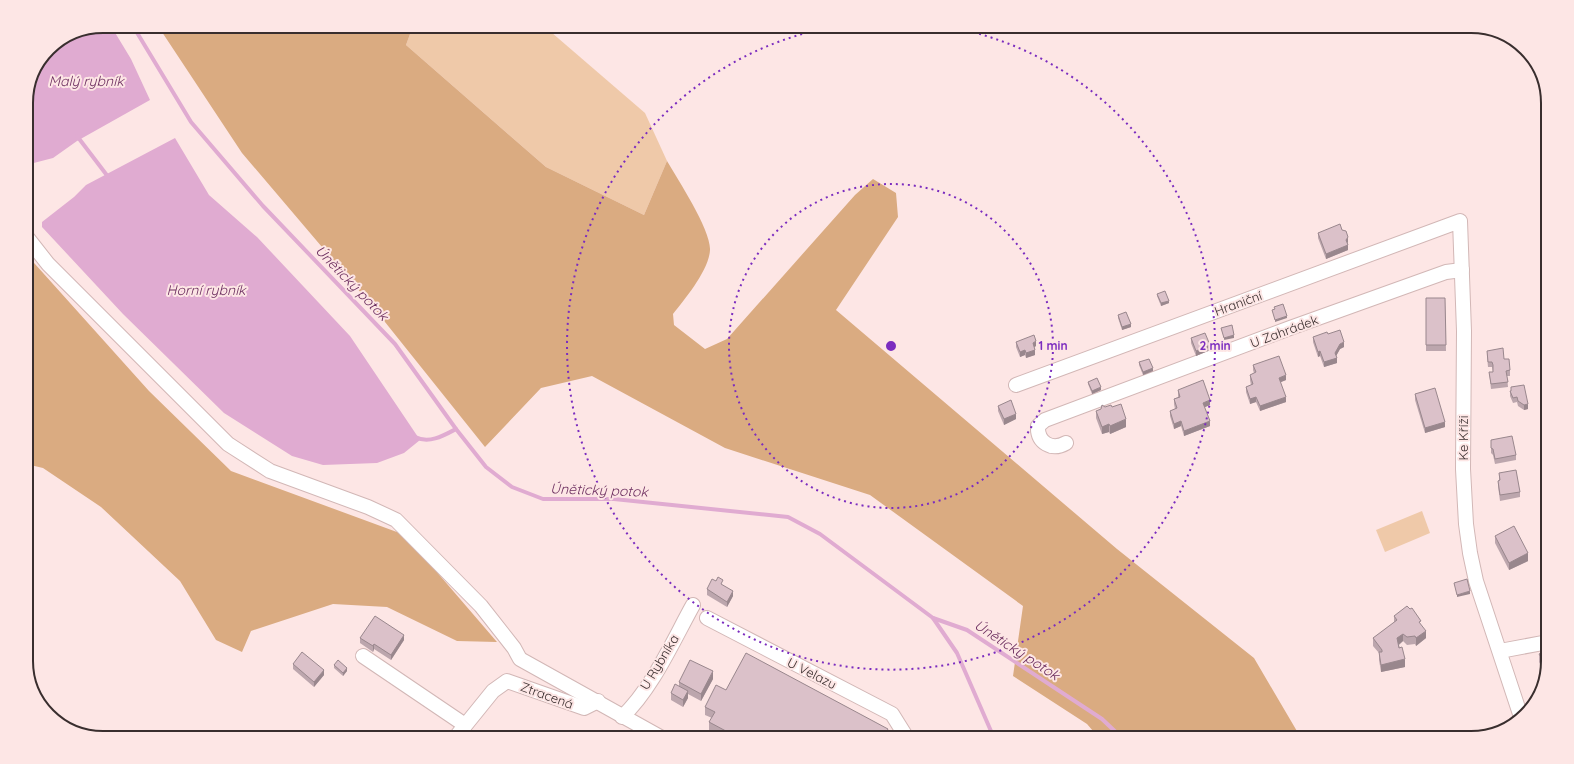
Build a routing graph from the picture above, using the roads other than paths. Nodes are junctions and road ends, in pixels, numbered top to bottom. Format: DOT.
graph roads {
  1 [pos="1460,221"];
  2 [pos="33,245"];
  3 [pos="1462,270"];
  4 [pos="1016,385"];
  5 [pos="1066,443"];
  6 [pos="693,605"];
  7 [pos="707,618"];
  8 [pos="1541,643"];
  9 [pos="1500,650"];
  10 [pos="363,656"];
  11 [pos="598,701"];
  12 [pos="1519,712"];
  13 [pos="622,717"];
  14 [pos="465,725"];
  15 [pos="460,731"];
  16 [pos="649,731"];
  17 [pos="902,731"];
  1 -- 3 [label="street, Ke Kříži"];
  1 -- 4 [label="street, Hraniční"];
  2 -- 11 [label="street"];
  3 -- 5 [label="street, U Zahrádek"];
  3 -- 9 [label="street, Ke Kříži"];
  6 -- 13 [label="street, U Rybníka"];
  7 -- 17 [label="street, U Velazu"];
  8 -- 9 [label="street"];
  9 -- 12 [label="street, Ke Kříži"];
  10 -- 14 [label="street"];
  11 -- 13 [label="street"];
  11 -- 14 [label="street, Ztracená"];
  13 -- 16 [label="street"];
  14 -- 15 [label="street, Ztracená"];
}
